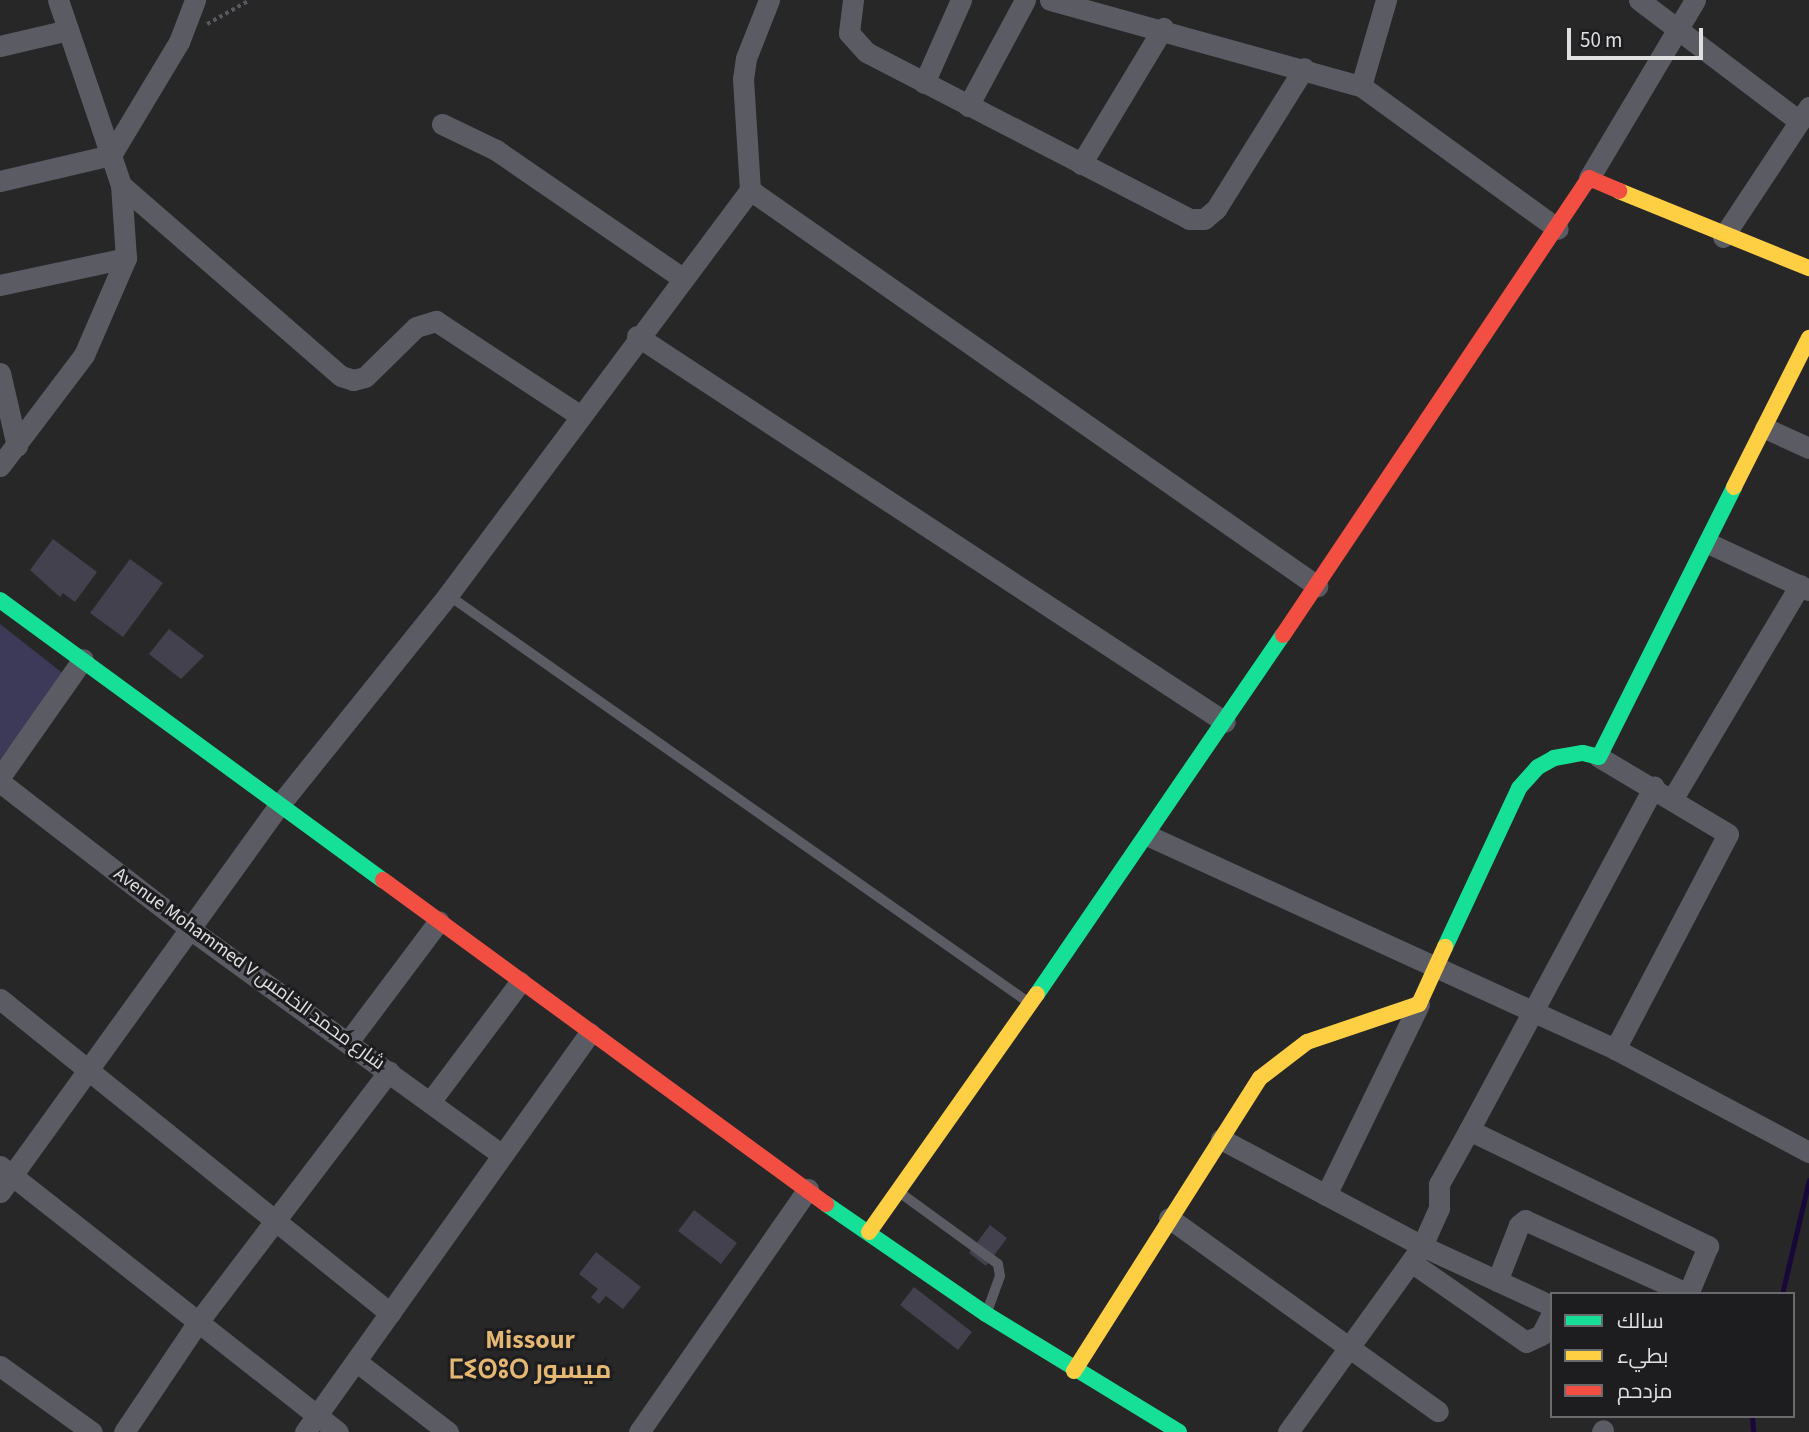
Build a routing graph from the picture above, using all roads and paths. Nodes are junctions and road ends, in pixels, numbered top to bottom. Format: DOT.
graph roads {
  1 [pos="58,0"];
  2 [pos="195,0"];
  3 [pos="250,0"];
  4 [pos="769,0"];
  5 [pos="853,0"];
  6 [pos="961,0"];
  7 [pos="1025,0"];
  8 [pos="1050,0"];
  9 [pos="1386,0"];
  10 [pos="1639,0"];
  11 [pos="1695,0"];
  12 [pos="1678,26"];
  13 [pos="1163,29"];
  14 [pos="68,30"];
  15 [pos="179,42"];
  16 [pos="0,46"];
  17 [pos="1304,68"];
  18 [pos="924,83"];
  19 [pos="1361,86"];
  20 [pos="968,106"];
  21 [pos="1804,114"];
  22 [pos="442,124"];
  23 [pos="111,155"];
  24 [pos="1081,164"];
  25 [pos="1589,178"];
  26 [pos="0,181"];
  27 [pos="121,186"];
  28 [pos="750,190"];
  29 [pos="1558,229"];
  30 [pos="1723,237"];
  31 [pos="126,258"];
  32 [pos="1809,268"];
  33 [pos="682,278"];
  34 [pos="0,285"];
  35 [pos="637,336"];
  36 [pos="1809,338"];
  37 [pos="0,373"];
  38 [pos="3,400"];
  39 [pos="579,415"];
  40 [pos="1765,428"];
  41 [pos="16,446"];
  42 [pos="1809,448"];
  43 [pos="0,466"];
  44 [pos="1708,543"];
  45 [pos="1317,586"];
  46 [pos="1804,588"];
  47 [pos="449,595"];
  48 [pos="0,600"];
  49 [pos="83,659"];
  50 [pos="1225,722"];
  51 [pos="1599,757"];
  52 [pos="0,777"];
  53 [pos="0,782"];
  54 [pos="1654,788"];
  55 [pos="1673,798"];
  56 [pos="281,803"];
  57 [pos="1149,836"];
  58 [pos="439,921"];
  59 [pos="190,929"];
  60 [pos="1438,966"];
  61 [pos="520,982"];
  62 [pos="0,999"];
  63 [pos="1031,1004"];
  64 [pos="1419,1004"];
  65 [pos="1534,1012"];
  66 [pos="590,1032"];
  67 [pos="348,1042"];
  68 [pos="1615,1049"];
  69 [pos="87,1068"];
  70 [pos="389,1071"];
  71 [pos="430,1102"];
  72 [pos="1469,1130"];
  73 [pos="1221,1139"];
  74 [pos="1809,1152"];
  75 [pos="500,1153"];
  76 [pos="4,1178"];
  77 [pos="808,1189"];
  78 [pos="899,1191"];
  79 [pos="1326,1195"];
  80 [pos="1168,1218"];
  81 [pos="273,1219"];
  82 [pos="869,1232"];
  83 [pos="1417,1254"];
  84 [pos="1497,1281"];
  85 [pos="1550,1305"];
  86 [pos="390,1313"];
  87 [pos="986,1314"];
  88 [pos="1550,1317"];
  89 [pos="198,1322"];
  90 [pos="1350,1350"];
  91 [pos="357,1362"];
  92 [pos="0,1367"];
  93 [pos="1074,1371"];
  94 [pos="1438,1410"];
  95 [pos="310,1424"];
  96 [pos="92,1432"];
  97 [pos="124,1432"];
  98 [pos="338,1432"];
  99 [pos="448,1432"];
  100 [pos="639,1432"];
  101 [pos="1178,1432"];
  102 [pos="1288,1432"];
  1 -- 14 [label="street"];
  2 -- 15 [label="street"];
  3 -- 15 [label="path"];
  4 -- 28 [label="street"];
  5 -- 18 [label="street"];
  6 -- 18 [label="street"];
  7 -- 20 [label="street"];
  8 -- 13 [label="street"];
  9 -- 19 [label="street"];
  10 -- 12 [label="street"];
  11 -- 12 [label="street"];
  12 -- 21 [label="street"];
  12 -- 25 [label="street"];
  13 -- 17 [label="street"];
  13 -- 24 [label="street"];
  14 -- 16 [label="street"];
  14 -- 23 [label="street"];
  15 -- 23 [label="street"];
  17 -- 19 [label="street"];
  17 -- 24 [label="street"];
  18 -- 20 [label="street"];
  19 -- 29 [label="street"];
  20 -- 24 [label="street"];
  21 -- 30 [label="street"];
  22 -- 33 [label="street"];
  23 -- 26 [label="street"];
  23 -- 27 [label="street"];
  25 -- 29 [label="street"];
  25 -- 30 [label="street"];
  27 -- 31 [label="street"];
  27 -- 39 [label="street"];
  28 -- 33 [label="street"];
  28 -- 45 [label="street"];
  29 -- 45 [label="street"];
  30 -- 32 [label="street"];
  31 -- 34 [label="street"];
  31 -- 41 [label="street"];
  33 -- 35 [label="street"];
  35 -- 39 [label="street"];
  35 -- 50 [label="street"];
  36 -- 40 [label="street"];
  37 -- 38 [label="street"];
  38 -- 41 [label="street"];
  39 -- 47 [label="street"];
  40 -- 42 [label="street"];
  40 -- 44 [label="street"];
  41 -- 43 [label="street"];
  44 -- 46 [label="street"];
  44 -- 51 [label="street"];
  45 -- 50 [label="street"];
  46 -- 55 [label="street"];
  47 -- 56 [label="street"];
  47 -- 63 [label="lane"];
  48 -- 49 [label="street"];
  49 -- 52 [label="street"];
  49 -- 56 [label="street"];
  50 -- 57 [label="street"];
  51 -- 54 [label="street"];
  51 -- 60 [label="street"];
  53 -- 59 [label="street, Avenue Mohammed V شارع محمد الخامس"];
  54 -- 55 [label="street"];
  54 -- 65 [label="street"];
  55 -- 68 [label="street"];
  56 -- 58 [label="street"];
  56 -- 59 [label="street"];
  57 -- 60 [label="street"];
  57 -- 63 [label="street"];
  58 -- 61 [label="street"];
  58 -- 67 [label="street"];
  59 -- 67 [label="street, Avenue Mohammed V شارع محمد الخامس"];
  59 -- 69 [label="street"];
  60 -- 64 [label="street"];
  60 -- 65 [label="street"];
  61 -- 66 [label="street"];
  61 -- 71 [label="street"];
  62 -- 69 [label="street"];
  63 -- 78 [label="street"];
  64 -- 73 [label="street"];
  64 -- 79 [label="street"];
  65 -- 68 [label="street"];
  65 -- 72 [label="street"];
  66 -- 75 [label="street"];
  66 -- 77 [label="street"];
  67 -- 70 [label="street, Avenue Mohammed V شارع محمد الخامس"];
  68 -- 74 [label="street"];
  69 -- 76 [label="street"];
  69 -- 81 [label="street"];
  70 -- 71 [label="street, Avenue Mohammed V شارع محمد الخامس"];
  70 -- 81 [label="street"];
  71 -- 75 [label="street, Avenue Mohammed V شارع محمد الخامس"];
  72 -- 83 [label="street"];
  72 -- 84 [label="street"];
  73 -- 79 [label="street"];
  73 -- 80 [label="street"];
  75 -- 86 [label="street"];
  76 -- 89 [label="street"];
  77 -- 82 [label="street"];
  77 -- 100 [label="street"];
  78 -- 82 [label="street"];
  78 -- 87 [label="lane"];
  79 -- 83 [label="street"];
  80 -- 90 [label="street"];
  80 -- 93 [label="street"];
  81 -- 86 [label="street"];
  81 -- 89 [label="street"];
  82 -- 87 [label="street"];
  83 -- 84 [label="street"];
  83 -- 88 [label="street"];
  83 -- 90 [label="street"];
  84 -- 85 [label="street"];
  86 -- 91 [label="street"];
  87 -- 93 [label="street"];
  89 -- 95 [label="street"];
  89 -- 97 [label="street"];
  90 -- 94 [label="street"];
  90 -- 102 [label="street"];
  91 -- 95 [label="street"];
  91 -- 99 [label="street"];
  92 -- 96 [label="street"];
  93 -- 101 [label="street"];
  95 -- 98 [label="street"];
}
